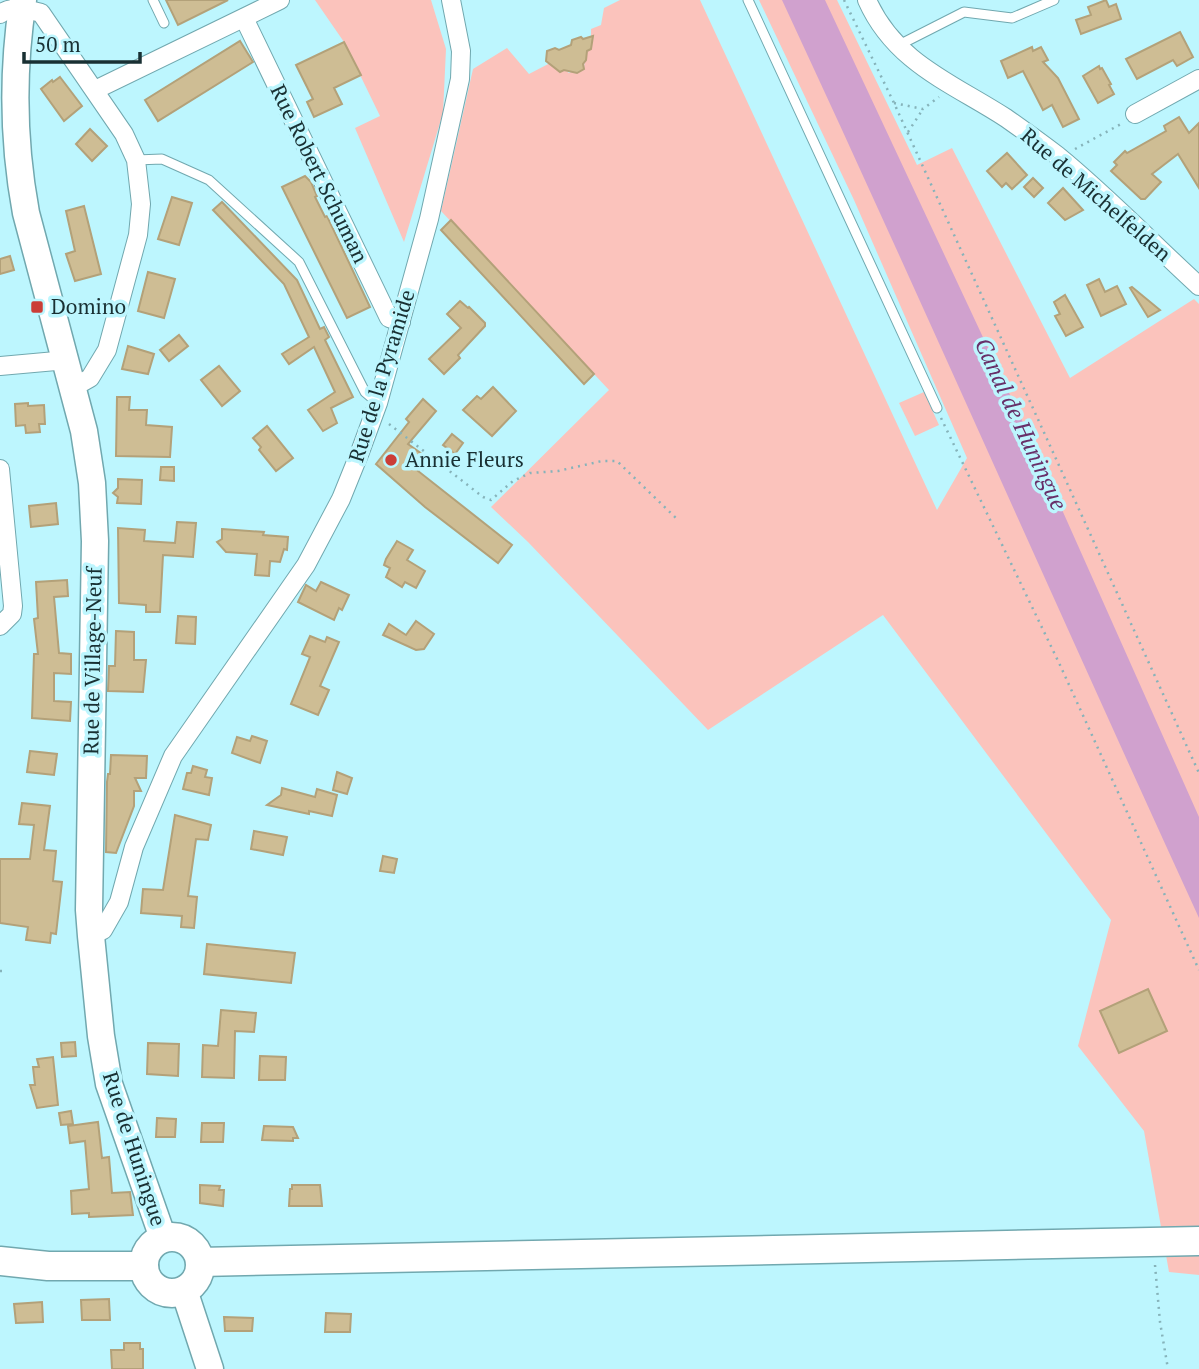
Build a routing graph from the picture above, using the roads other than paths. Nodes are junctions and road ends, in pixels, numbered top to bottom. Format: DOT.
graph roads {
  1 [pos="153,0"];
  2 [pos="280,0"];
  3 [pos="450,0"];
  4 [pos="748,0"];
  5 [pos="867,0"];
  6 [pos="1054,0"];
  7 [pos="15,7"];
  8 [pos="244,18"];
  9 [pos="164,23"];
  10 [pos="897,46"];
  11 [pos="1199,79"];
  12 [pos="95,90"];
  13 [pos="1135,114"];
  14 [pos="136,160"];
  15 [pos="1199,286"];
  16 [pos="401,322"];
  17 [pos="67,360"];
  18 [pos="0,366"];
  19 [pos="74,387"];
  20 [pos="937,408"];
  21 [pos="376,409"];
  22 [pos="0,469"];
  23 [pos="0,626"];
  24 [pos="91,936"];
  25 [pos="163,1238"];
  26 [pos="1199,1241"];
  27 [pos="0,1261"];
  28 [pos="200,1262"];
  29 [pos="144,1266"];
  30 [pos="184,1290"];
  31 [pos="210,1369"];
  1 -- 9 [label="lane"];
  2 -- 8 [label="street"];
  3 -- 16 [label="street, Rue de la Pyramide"];
  4 -- 20 [label="lane"];
  5 -- 10 [label="street, Rue de Michelfelden"];
  6 -- 10 [label="lane"];
  7 -- 12 [label="street, Rue de Village-Neuf"];
  7 -- 17 [label="street, Rue de Village-Neuf"];
  8 -- 12 [label="street"];
  8 -- 16 [label="street, Rue Robert Schuman"];
  10 -- 15 [label="street, Rue de Michelfelden"];
  11 -- 13 [label="street"];
  12 -- 14 [label="street, Rue de Village-Neuf"];
  14 -- 19 [label="street, Rue de Village-Neuf"];
  14 -- 21 [label="lane"];
  16 -- 21 [label="street, Rue de la Pyramide"];
  17 -- 18 [label="street"];
  17 -- 19 [label="street, Rue de Village-Neuf"];
  19 -- 24 [label="street, Rue de Village-Neuf"];
  21 -- 24 [label="street, Rue de la Pyramide"];
  22 -- 23 [label="street"];
  24 -- 25 [label="street, Rue de Huningue"];
  25 -- 28 [label="main road"];
  25 -- 29 [label="main road"];
  26 -- 28 [label="main road"];
  27 -- 29 [label="main road"];
  28 -- 30 [label="main road"];
  29 -- 30 [label="main road"];
  30 -- 31 [label="street"];
}
